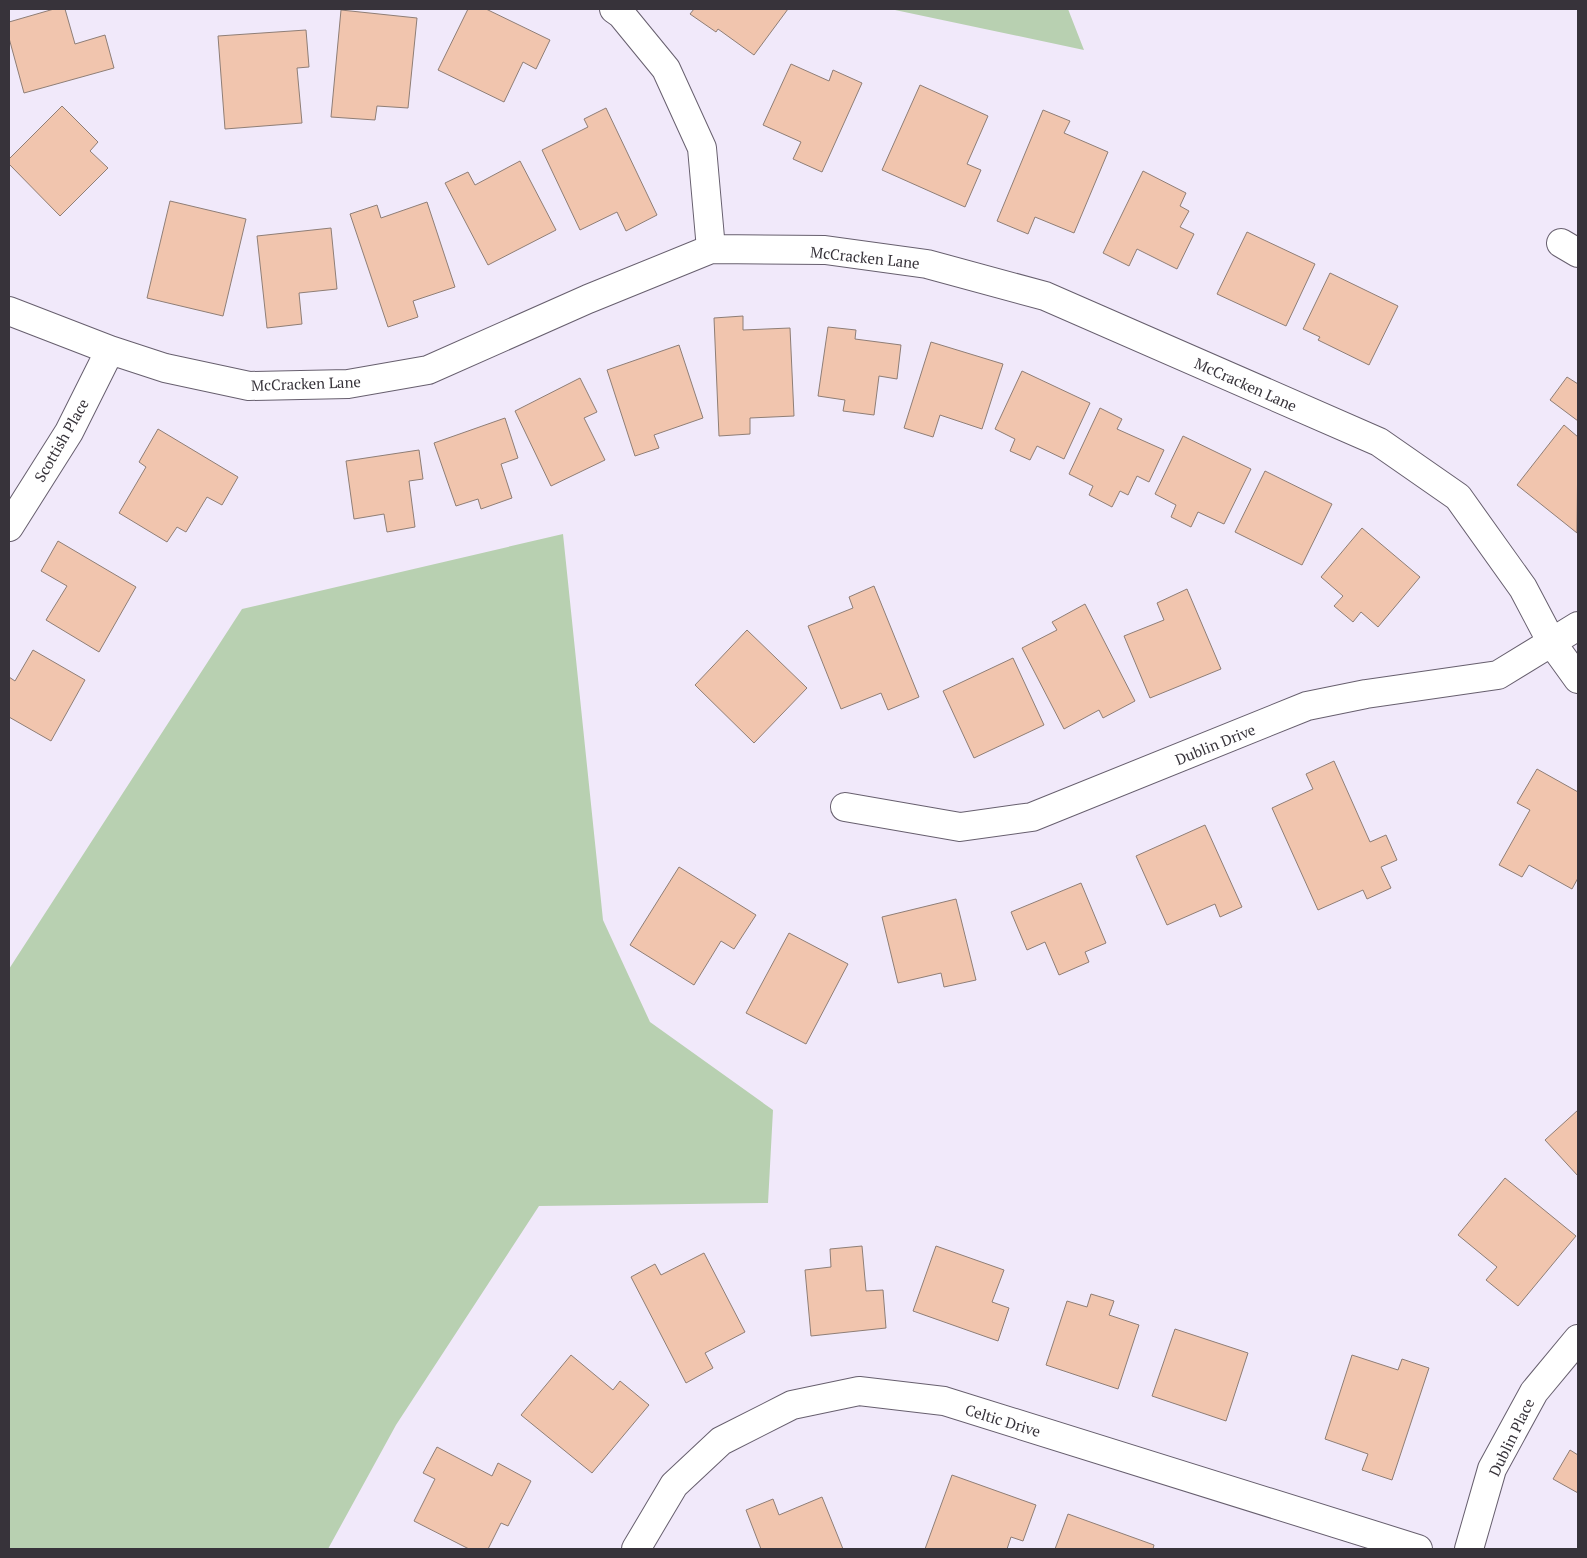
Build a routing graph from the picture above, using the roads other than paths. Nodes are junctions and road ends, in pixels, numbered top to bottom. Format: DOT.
graph roads {
  1 [pos="614,9"];
  2 [pos="711,250"];
  3 [pos="9,311"];
  4 [pos="110,350"];
  5 [pos="9,527"];
  6 [pos="1578,626"];
  7 [pos="1552,643"];
  8 [pos="1578,679"];
  9 [pos="845,807"];
  10 [pos="1578,1339"];
  11 [pos="636,1549"];
  12 [pos="1418,1549"];
  13 [pos="1470,1549"];
  1 -- 2 [label="street"];
  2 -- 4 [label="street, McCracken Lane"];
  2 -- 7 [label="street, McCracken Lane"];
  3 -- 4 [label="street, McCracken Lane"];
  4 -- 5 [label="street, Scottish Place"];
  6 -- 7 [label="street, Dublin Drive"];
  7 -- 8 [label="street, McCracken Lane"];
  7 -- 9 [label="street, Dublin Drive"];
  10 -- 13 [label="street, Dublin Place"];
  11 -- 12 [label="street, Celtic Drive"];
}
